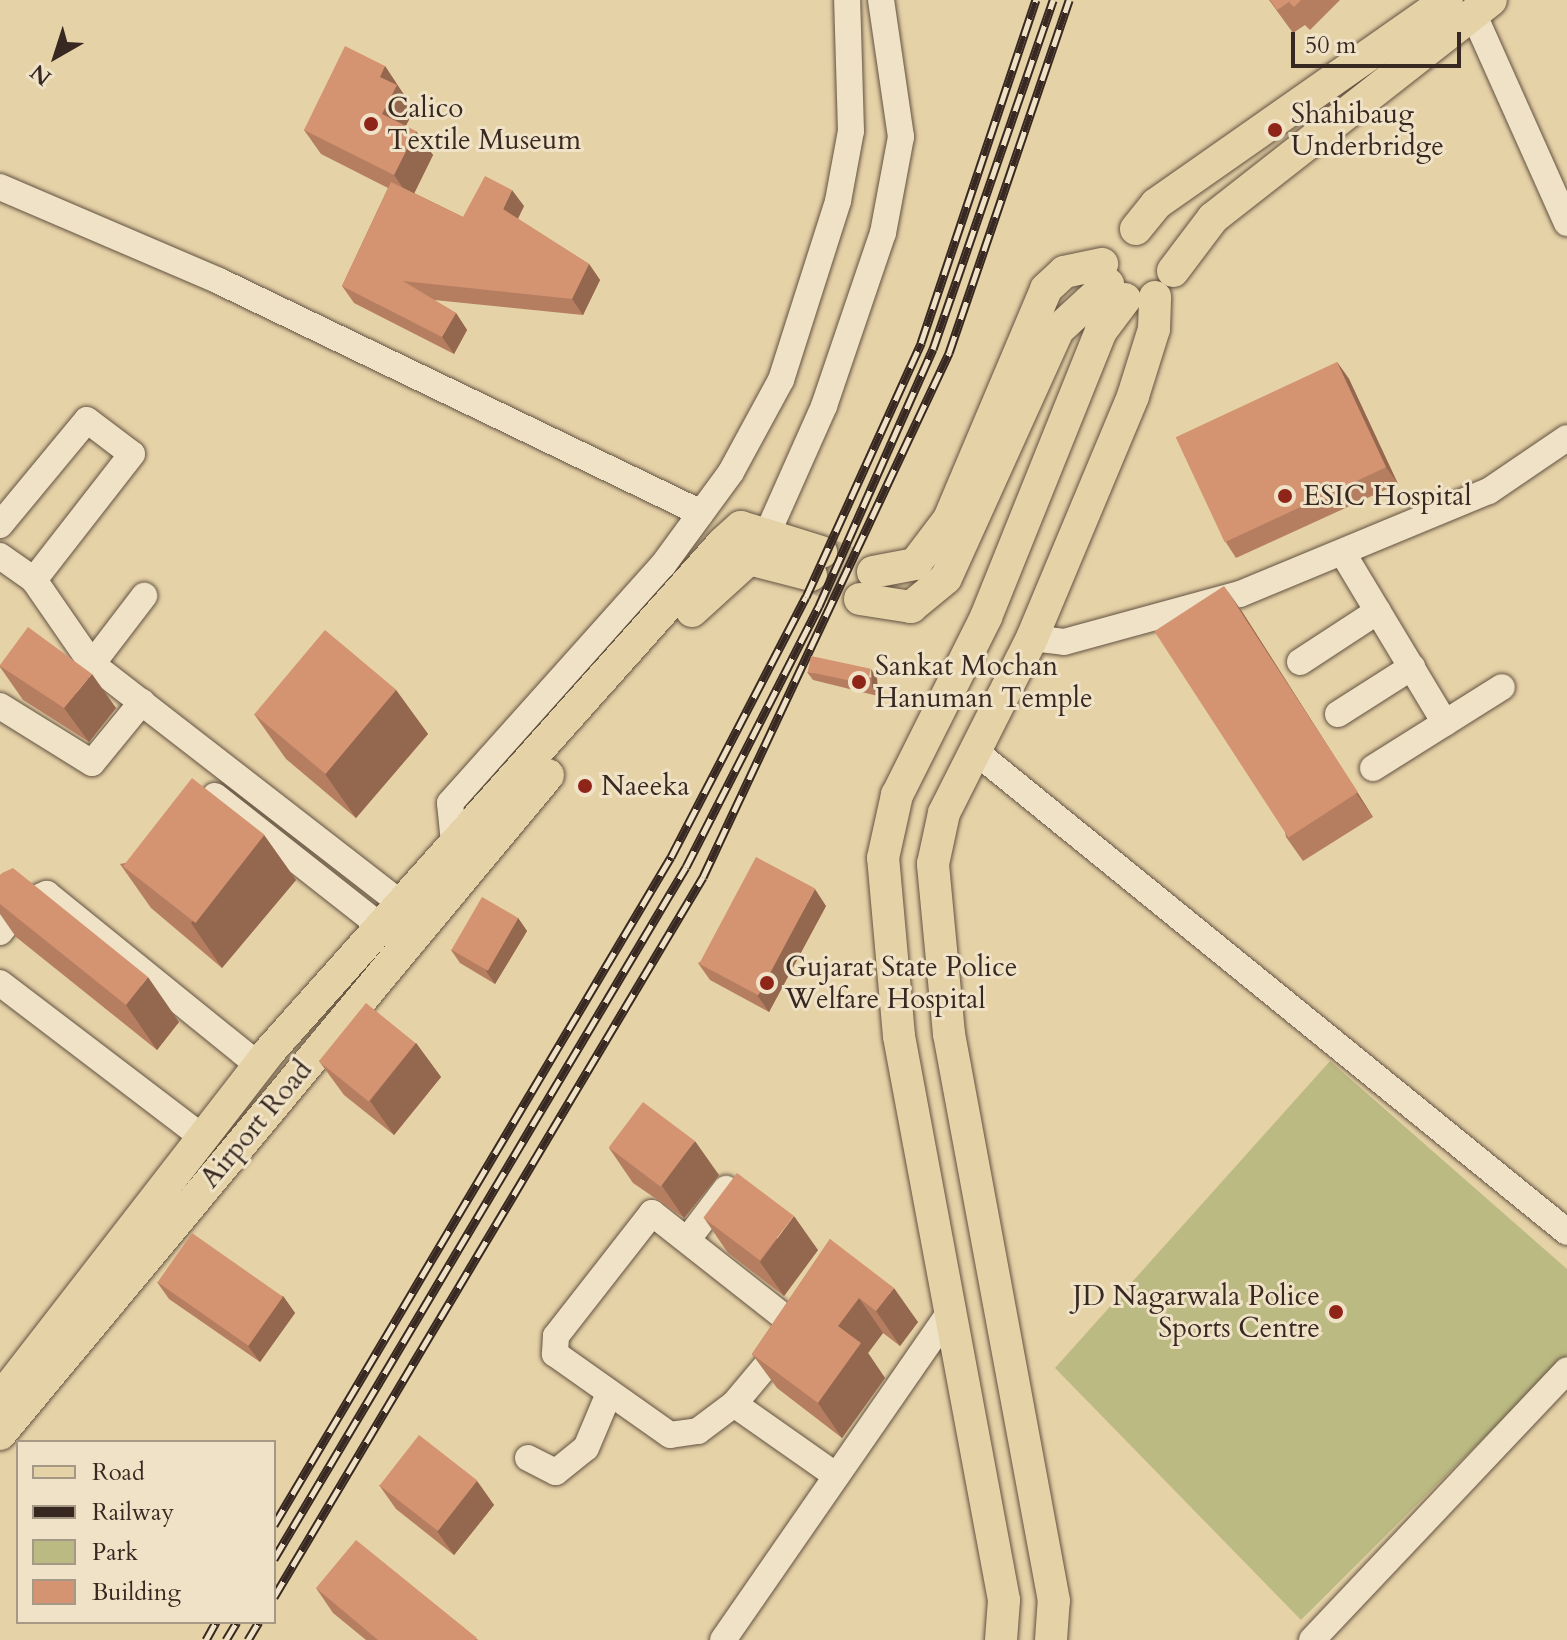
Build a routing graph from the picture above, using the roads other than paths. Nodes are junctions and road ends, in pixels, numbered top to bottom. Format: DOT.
graph roads {
  1 [pos="847,0"];
  2 [pos="881,0"];
  3 [pos="1470,4"];
  4 [pos="897,82"];
  5 [pos="853,83"];
  6 [pos="0,187"];
  7 [pos="1567,223"];
  8 [pos="1136,229"];
  9 [pos="1133,283"];
  10 [pos="1567,438"];
  11 [pos="701,513"];
  12 [pos="0,525"];
  13 [pos="768,532"];
  14 [pos="1344,555"];
  15 [pos="0,556"];
  16 [pos="34,580"];
  17 [pos="867,586"];
  18 [pos="144,596"];
  19 [pos="1378,611"];
  20 [pos="1032,638"];
  21 [pos="1300,662"];
  22 [pos="92,664"];
  23 [pos="1412,667"];
  24 [pos="1502,687"];
  25 [pos="142,702"];
  26 [pos="0,706"];
  27 [pos="1338,714"];
  28 [pos="1445,723"];
  29 [pos="976,752"];
  30 [pos="1373,768"];
  31 [pos="215,796"];
  32 [pos="509,803"];
  33 [pos="464,852"];
  34 [pos="390,914"];
  35 [pos="0,932"];
  36 [pos="129,942"];
  37 [pos="0,983"];
  38 [pos="263,1059"];
  39 [pos="201,1136"];
  40 [pos="726,1189"];
  41 [pos="1567,1232"];
  42 [pos="688,1239"];
  43 [pos="810,1303"];
  44 [pos="951,1311"];
  45 [pos="793,1324"];
  46 [pos="1567,1370"];
  47 [pos="608,1396"];
  48 [pos="0,1399"];
  49 [pos="734,1404"];
  50 [pos="0,1434"];
  51 [pos="528,1458"];
  52 [pos="835,1475"];
  53 [pos="723,1640"];
  54 [pos="1001,1640"];
  55 [pos="1051,1640"];
  56 [pos="1312,1640"];
  1 -- 5 [label="street"];
  2 -- 4 [label="street"];
  3 -- 7 [label="street"];
  3 -- 8 [label="main road"];
  3 -- 9 [label="main road"];
  4 -- 5 [label="street"];
  4 -- 13 [label="street"];
  5 -- 11 [label="street"];
  6 -- 11 [label="street"];
  8 -- 9 [label="main road"];
  8 -- 9 [label="main road"];
  9 -- 17 [label="main road"];
  9 -- 20 [label="main road"];
  9 -- 44 [label="main road"];
  10 -- 14 [label="street"];
  11 -- 33 [label="street"];
  12 -- 16 [label="street"];
  13 -- 32 [label="main road"];
  13 -- 32 [label="main road"];
  14 -- 19 [label="street"];
  14 -- 20 [label="street"];
  15 -- 16 [label="street"];
  16 -- 22 [label="street"];
  18 -- 22 [label="street"];
  19 -- 21 [label="street"];
  19 -- 23 [label="street"];
  20 -- 29 [label="main road"];
  22 -- 25 [label="street"];
  23 -- 27 [label="street"];
  23 -- 28 [label="street"];
  24 -- 28 [label="street"];
  25 -- 26 [label="street"];
  25 -- 34 [label="street"];
  28 -- 30 [label="street"];
  29 -- 41 [label="street"];
  29 -- 55 [label="main road"];
  31 -- 34 [label="street"];
  32 -- 33 [label="main road, Airport Road"];
  33 -- 34 [label="main road, Airport Road"];
  33 -- 50 [label="main road, Airport Road"];
  34 -- 38 [label="main road, Airport Road"];
  35 -- 38 [label="street"];
  36 -- 38 [label="street"];
  37 -- 39 [label="street"];
  38 -- 39 [label="main road, Airport Road"];
  39 -- 48 [label="main road, Airport Road"];
  40 -- 42 [label="street"];
  42 -- 45 [label="street"];
  42 -- 47 [label="street"];
  43 -- 45 [label="street"];
  44 -- 52 [label="street"];
  44 -- 54 [label="main road"];
  45 -- 49 [label="street"];
  46 -- 56 [label="street"];
  47 -- 49 [label="street"];
  47 -- 51 [label="street"];
  49 -- 52 [label="street"];
  52 -- 53 [label="street"];
}
